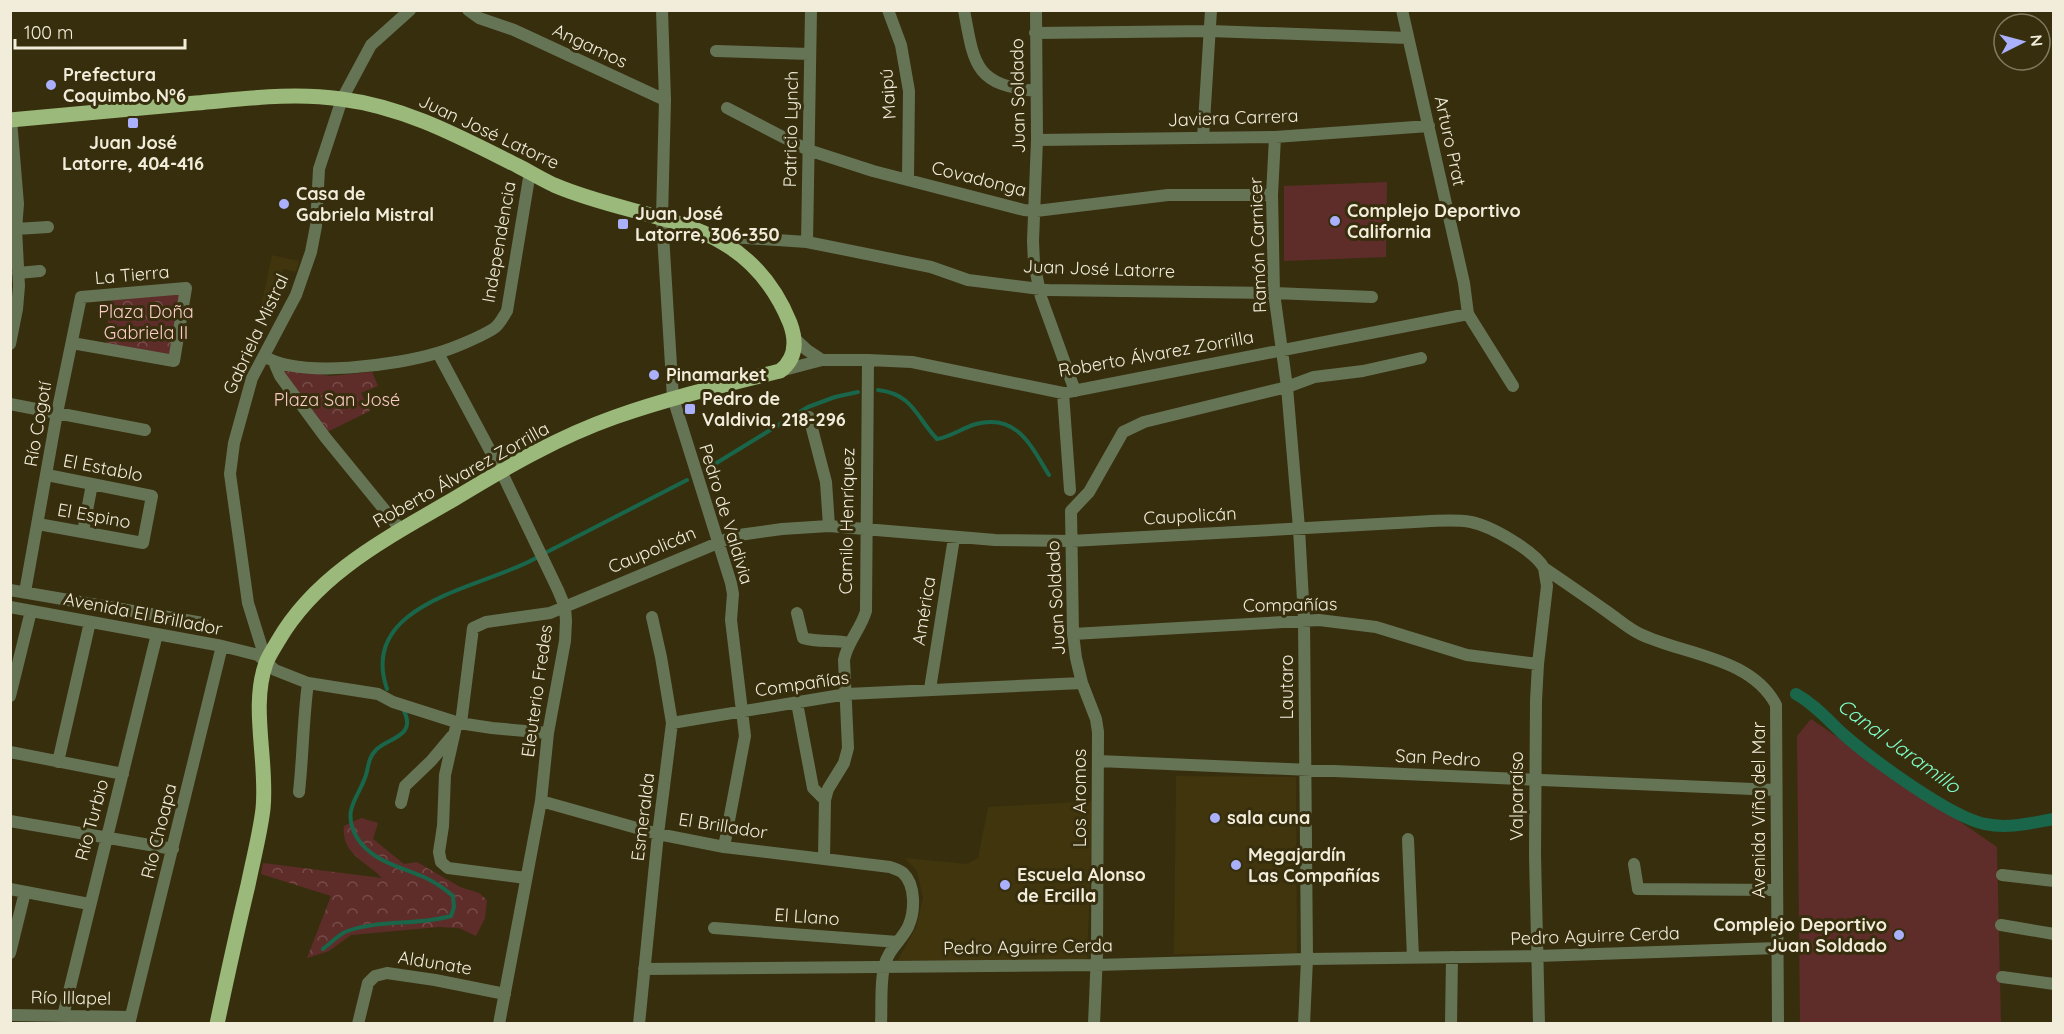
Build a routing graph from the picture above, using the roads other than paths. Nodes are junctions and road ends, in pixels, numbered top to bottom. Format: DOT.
graph roads {
  1 [pos="410,10"];
  2 [pos="468,10"];
  3 [pos="662,10"];
  4 [pos="811,10"];
  5 [pos="888,10"];
  6 [pos="964,10"];
  7 [pos="1036,10"];
  8 [pos="1211,10"];
  9 [pos="1402,10"];
  10 [pos="1210,32"];
  11 [pos="1035,33"];
  12 [pos="1408,38"];
  13 [pos="716,51"];
  14 [pos="810,54"];
  15 [pos="1036,91"];
  16 [pos="342,99"];
  17 [pos="665,100"];
  18 [pos="727,108"];
  19 [pos="11,120"];
  20 [pos="1429,126"];
  21 [pos="1275,136"];
  22 [pos="1203,138"];
  23 [pos="1037,140"];
  24 [pos="808,150"];
  25 [pos="530,172"];
  26 [pos="908,178"];
  27 [pos="1272,195"];
  28 [pos="1036,211"];
  29 [pos="662,218"];
  30 [pos="48,227"];
  31 [pos="16,229"];
  32 [pos="807,242"];
  33 [pos="725,243"];
  34 [pos="40,271"];
  35 [pos="18,273"];
  36 [pos="1039,289"];
  37 [pos="1274,293"];
  38 [pos="81,297"];
  39 [pos="1372,297"];
  40 [pos="1468,314"];
  41 [pos="795,339"];
  42 [pos="72,343"];
  43 [pos="10,344"];
  44 [pos="1282,351"];
  45 [pos="438,353"];
  46 [pos="1420,358"];
  47 [pos="269,359"];
  48 [pos="822,360"];
  49 [pos="868,360"];
  50 [pos="780,371"];
  51 [pos="1287,387"];
  52 [pos="1513,387"];
  53 [pos="1069,392"];
  54 [pos="672,398"];
  55 [pos="10,404"];
  56 [pos="57,413"];
  57 [pos="809,417"];
  58 [pos="146,430"];
  59 [pos="501,471"];
  60 [pos="47,475"];
  61 [pos="92,484"];
  62 [pos="1070,490"];
  63 [pos="38,524"];
  64 [pos="829,526"];
  65 [pos="1299,528"];
  66 [pos="867,529"];
  67 [pos="401,530"];
  68 [pos="83,532"];
  69 [pos="954,538"];
  70 [pos="1071,541"];
  71 [pos="143,543"];
  72 [pos="717,543"];
  73 [pos="1544,568"];
  74 [pos="10,590"];
  75 [pos="25,592"];
  76 [pos="10,607"];
  77 [pos="565,607"];
  78 [pos="31,611"];
  79 [pos="798,613"];
  80 [pos="652,617"];
  81 [pos="1304,619"];
  82 [pos="90,622"];
  83 [pos="203,623"];
  84 [pos="157,634"];
  85 [pos="1073,634"];
  86 [pos="850,643"];
  87 [pos="222,646"];
  88 [pos="267,661"];
  89 [pos="1538,664"];
  90 [pos="308,683"];
  91 [pos="1082,683"];
  92 [pos="930,689"];
  93 [pos="847,694"];
  94 [pos="10,696"];
  95 [pos="797,703"];
  96 [pos="1776,705"];
  97 [pos="743,710"];
  98 [pos="672,723"];
  99 [pos="458,726"];
  100 [pos="548,733"];
  101 [pos="10,753"];
  102 [pos="1098,761"];
  103 [pos="58,762"];
  104 [pos="1305,770"];
  105 [pos="123,774"];
  106 [pos="1536,780"];
  107 [pos="1776,790"];
  108 [pos="299,792"];
  109 [pos="825,800"];
  110 [pos="541,801"];
  111 [pos="401,803"];
  112 [pos="10,821"];
  113 [pos="658,834"];
  114 [pos="105,839"];
  115 [pos="1408,839"];
  116 [pos="724,847"];
  117 [pos="172,849"];
  118 [pos="824,858"];
  119 [pos="1634,864"];
  120 [pos="2002,875"];
  121 [pos="526,878"];
  122 [pos="2054,881"];
  123 [pos="10,889"];
  124 [pos="1777,890"];
  125 [pos="25,892"];
  126 [pos="89,904"];
  127 [pos="2001,926"];
  128 [pos="714,928"];
  129 [pos="2054,934"];
  130 [pos="898,942"];
  131 [pos="1778,948"];
  132 [pos="10,953"];
  133 [pos="1537,956"];
  134 [pos="1413,957"];
  135 [pos="1452,957"];
  136 [pos="1307,958"];
  137 [pos="1096,965"];
  138 [pos="884,968"];
  139 [pos="644,969"];
  140 [pos="2002,977"];
  141 [pos="2054,984"];
  142 [pos="505,994"];
  143 [pos="10,1015"];
  144 [pos="63,1016"];
  145 [pos="130,1020"];
  146 [pos="217,1023"];
  147 [pos="358,1023"];
  148 [pos="499,1023"];
  149 [pos="639,1023"];
  150 [pos="881,1023"];
  151 [pos="1094,1023"];
  152 [pos="1304,1023"];
  153 [pos="1451,1023"];
  154 [pos="1539,1023"];
  155 [pos="1778,1023"];
  1 -- 16 [label="street, Gabriela Mistral"];
  2 -- 17 [label="street, Angamos"];
  3 -- 17 [label="street, Pedro de Valdivia"];
  4 -- 14 [label="street, Patricio Lynch"];
  5 -- 26 [label="street, Maipú"];
  6 -- 15 [label="street"];
  7 -- 11 [label="street, Juan Soldado"];
  8 -- 10 [label="street"];
  9 -- 12 [label="street, Arturo Prat"];
  10 -- 11 [label="street"];
  10 -- 12 [label="street"];
  10 -- 22 [label="street"];
  11 -- 15 [label="street, Juan Soldado"];
  12 -- 20 [label="street, Arturo Prat"];
  13 -- 14 [label="street, Patricio Lynch"];
  14 -- 24 [label="street, Patricio Lynch"];
  15 -- 23 [label="street, Juan Soldado"];
  16 -- 19 [label="main road, Juan José Latorre"];
  16 -- 25 [label="main road, Juan José Latorre"];
  16 -- 47 [label="street, Gabriela Mistral"];
  17 -- 29 [label="street, Pedro de Valdivia"];
  18 -- 24 [label="street, Covadonga"];
  19 -- 31 [label="street"];
  20 -- 21 [label="street, Javiera Carrera"];
  20 -- 40 [label="street, Arturo Prat"];
  21 -- 22 [label="street, Javiera Carrera"];
  21 -- 27 [label="street, Ramón Carnicer"];
  22 -- 23 [label="street, Javiera Carrera"];
  23 -- 28 [label="street, Juan Soldado"];
  24 -- 26 [label="street, Covadonga"];
  24 -- 32 [label="street, Patricio Lynch"];
  25 -- 29 [label="main road, Juan José Latorre"];
  25 -- 45 [label="street, Independencia"];
  26 -- 28 [label="street, Covadonga"];
  27 -- 28 [label="street, Covadonga"];
  27 -- 37 [label="street, Ramón Carnicer"];
  28 -- 36 [label="street, Juan Soldado"];
  29 -- 33 [label="main road"];
  29 -- 54 [label="street, Pedro de Valdivia"];
  30 -- 31 [label="street"];
  31 -- 35 [label="street"];
  32 -- 33 [label="street, Juan José Latorre"];
  32 -- 36 [label="street, Juan José Latorre"];
  33 -- 41 [label="main road"];
  34 -- 35 [label="street"];
  35 -- 43 [label="street"];
  36 -- 37 [label="street, Juan José Latorre"];
  36 -- 53 [label="street, Juan Soldado"];
  37 -- 39 [label="street, Juan José Latorre"];
  37 -- 44 [label="street, Ramón Carnicer"];
  38 -- 42 [label="street, Río Cogotí"];
  38 -- 42 [label="street, La Tierra"];
  40 -- 44 [label="street, Roberto Álvarez Zorrilla"];
  40 -- 52 [label="street"];
  41 -- 48 [label="street"];
  41 -- 50 [label="main road"];
  42 -- 56 [label="street, Río Cogotí"];
  44 -- 51 [label="street, Lautaro"];
  44 -- 53 [label="street, Roberto Álvarez Zorrilla"];
  45 -- 47 [label="street, Independencia"];
  45 -- 59 [label="street, Eleuterio Fredes"];
  46 -- 51 [label="street"];
  47 -- 67 [label="street"];
  47 -- 88 [label="street, Gabriela Mistral"];
  48 -- 49 [label="street, Roberto Álvarez Zorrilla"];
  48 -- 50 [label="street, Roberto Álvarez Zorrilla"];
  49 -- 53 [label="street, Roberto Álvarez Zorrilla"];
  49 -- 66 [label="street, Camilo Henríquez"];
  50 -- 54 [label="main road, Roberto Álvarez Zorrilla"];
  51 -- 65 [label="street, Lautaro"];
  51 -- 70 [label="street, Juan Soldado"];
  53 -- 62 [label="street, Juan Soldado"];
  54 -- 59 [label="main road, Roberto Álvarez Zorrilla"];
  54 -- 72 [label="street, Pedro de Valdivia"];
  55 -- 56 [label="street"];
  56 -- 58 [label="street"];
  56 -- 60 [label="street, Río Cogotí"];
  57 -- 64 [label="street"];
  59 -- 67 [label="main road, Roberto Álvarez Zorrilla"];
  59 -- 77 [label="street, Eleuterio Fredes"];
  60 -- 61 [label="street, El Establo"];
  60 -- 63 [label="street, Río Cogotí"];
  61 -- 68 [label="street"];
  61 -- 71 [label="street, El Establo"];
  63 -- 68 [label="street, El Espino"];
  63 -- 75 [label="street, Río Cogotí"];
  64 -- 66 [label="street, Caupolicán"];
  64 -- 72 [label="street, Caupolicán"];
  65 -- 70 [label="street, Caupolicán"];
  65 -- 73 [label="street, Caupolicán"];
  65 -- 81 [label="street, Lautaro"];
  66 -- 69 [label="street, Caupolicán"];
  66 -- 86 [label="street, Camilo Henríquez"];
  67 -- 88 [label="main road, Roberto Álvarez Zorrilla"];
  68 -- 71 [label="street, El Espino"];
  69 -- 70 [label="street, Caupolicán"];
  69 -- 92 [label="street, América"];
  70 -- 85 [label="street, Juan Soldado"];
  72 -- 77 [label="street, Caupolicán"];
  72 -- 97 [label="street, Pedro de Valdivia"];
  73 -- 89 [label="street, Valparaíso"];
  73 -- 96 [label="street, Caupolicán"];
  74 -- 75 [label="street, Avenida El Brillador"];
  75 -- 83 [label="street, Avenida El Brillador"];
  76 -- 78 [label="street, Avenida El Brillador"];
  77 -- 99 [label="street, Caupolicán"];
  77 -- 100 [label="street, Eleuterio Fredes"];
  78 -- 82 [label="street, Avenida El Brillador"];
  78 -- 94 [label="street"];
  79 -- 86 [label="street"];
  80 -- 98 [label="street, Esmeralda"];
  81 -- 85 [label="street, Compañías"];
  81 -- 89 [label="street, Compañías"];
  81 -- 104 [label="street, Lautaro"];
  82 -- 84 [label="street, Avenida El Brillador"];
  82 -- 103 [label="street"];
  84 -- 87 [label="street, Avenida El Brillador"];
  84 -- 105 [label="street, Río Turbio"];
  85 -- 91 [label="street, Juan Soldado"];
  86 -- 93 [label="street, Camilo Henríquez"];
  87 -- 88 [label="street, Avenida El Brillador"];
  87 -- 117 [label="street, Río Choapa"];
  88 -- 90 [label="street"];
  88 -- 146 [label="main road, Roberto Álvarez Zorrilla"];
  89 -- 106 [label="street, Valparaíso"];
  90 -- 99 [label="street"];
  90 -- 108 [label="street"];
  91 -- 92 [label="street, Compañías"];
  91 -- 102 [label="street, Los Aromos"];
  92 -- 93 [label="street, Compañías"];
  93 -- 95 [label="street, Compañías"];
  93 -- 109 [label="street, Camilo Henríquez"];
  95 -- 97 [label="street, Compañías"];
  95 -- 109 [label="street"];
  96 -- 107 [label="street, Avenida Viña del Mar"];
  97 -- 98 [label="street, Compañías"];
  97 -- 116 [label="street, Pedro de Valdivia"];
  98 -- 113 [label="street, Esmeralda"];
  99 -- 100 [label="street"];
  99 -- 111 [label="street"];
  99 -- 121 [label="street"];
  100 -- 110 [label="street, Eleuterio Fredes"];
  101 -- 103 [label="street"];
  102 -- 104 [label="street, San Pedro"];
  102 -- 137 [label="street, Los Aromos"];
  103 -- 105 [label="street"];
  104 -- 106 [label="street, San Pedro"];
  104 -- 136 [label="street, Lautaro"];
  105 -- 114 [label="street, Río Turbio"];
  106 -- 107 [label="street, San Pedro"];
  106 -- 133 [label="street, Valparaíso"];
  107 -- 124 [label="street, Avenida Viña del Mar"];
  109 -- 118 [label="street, Camilo Henríquez"];
  110 -- 113 [label="street, El Brillador"];
  110 -- 121 [label="street, Eleuterio Fredes"];
  112 -- 114 [label="street"];
  113 -- 116 [label="street, El Brillador"];
  113 -- 139 [label="street, Esmeralda"];
  114 -- 117 [label="street"];
  114 -- 126 [label="street, Río Turbio"];
  115 -- 134 [label="street"];
  116 -- 118 [label="street, El Brillador"];
  117 -- 145 [label="street, Río Choapa"];
  118 -- 130 [label="street, El Brillador"];
  119 -- 124 [label="street"];
  120 -- 122 [label="street"];
  121 -- 142 [label="street, Eleuterio Fredes"];
  123 -- 125 [label="street"];
  124 -- 131 [label="street, Avenida Viña del Mar"];
  125 -- 126 [label="street"];
  125 -- 132 [label="street"];
  126 -- 144 [label="street, Río Turbio"];
  127 -- 129 [label="street"];
  128 -- 130 [label="street, El Llano"];
  130 -- 138 [label="street"];
  131 -- 133 [label="street, Pedro Aguirre Cerda"];
  131 -- 155 [label="street, Avenida Viña del Mar"];
  133 -- 135 [label="street, Pedro Aguirre Cerda"];
  133 -- 154 [label="street, Valparaíso"];
  134 -- 135 [label="street, Pedro Aguirre Cerda"];
  134 -- 136 [label="street, Pedro Aguirre Cerda"];
  135 -- 153 [label="street"];
  136 -- 137 [label="street, Pedro Aguirre Cerda"];
  136 -- 152 [label="street, Lautaro"];
  137 -- 138 [label="street, Pedro Aguirre Cerda"];
  137 -- 151 [label="street, Los Aromos"];
  138 -- 139 [label="street, Pedro Aguirre Cerda"];
  138 -- 150 [label="street"];
  139 -- 149 [label="street, Esmeralda"];
  140 -- 141 [label="street"];
  142 -- 147 [label="street, Aldunate"];
  142 -- 148 [label="street, Eleuterio Fredes"];
  143 -- 144 [label="street, Río Illapel"];
  144 -- 145 [label="street, Río Illapel"];
}
